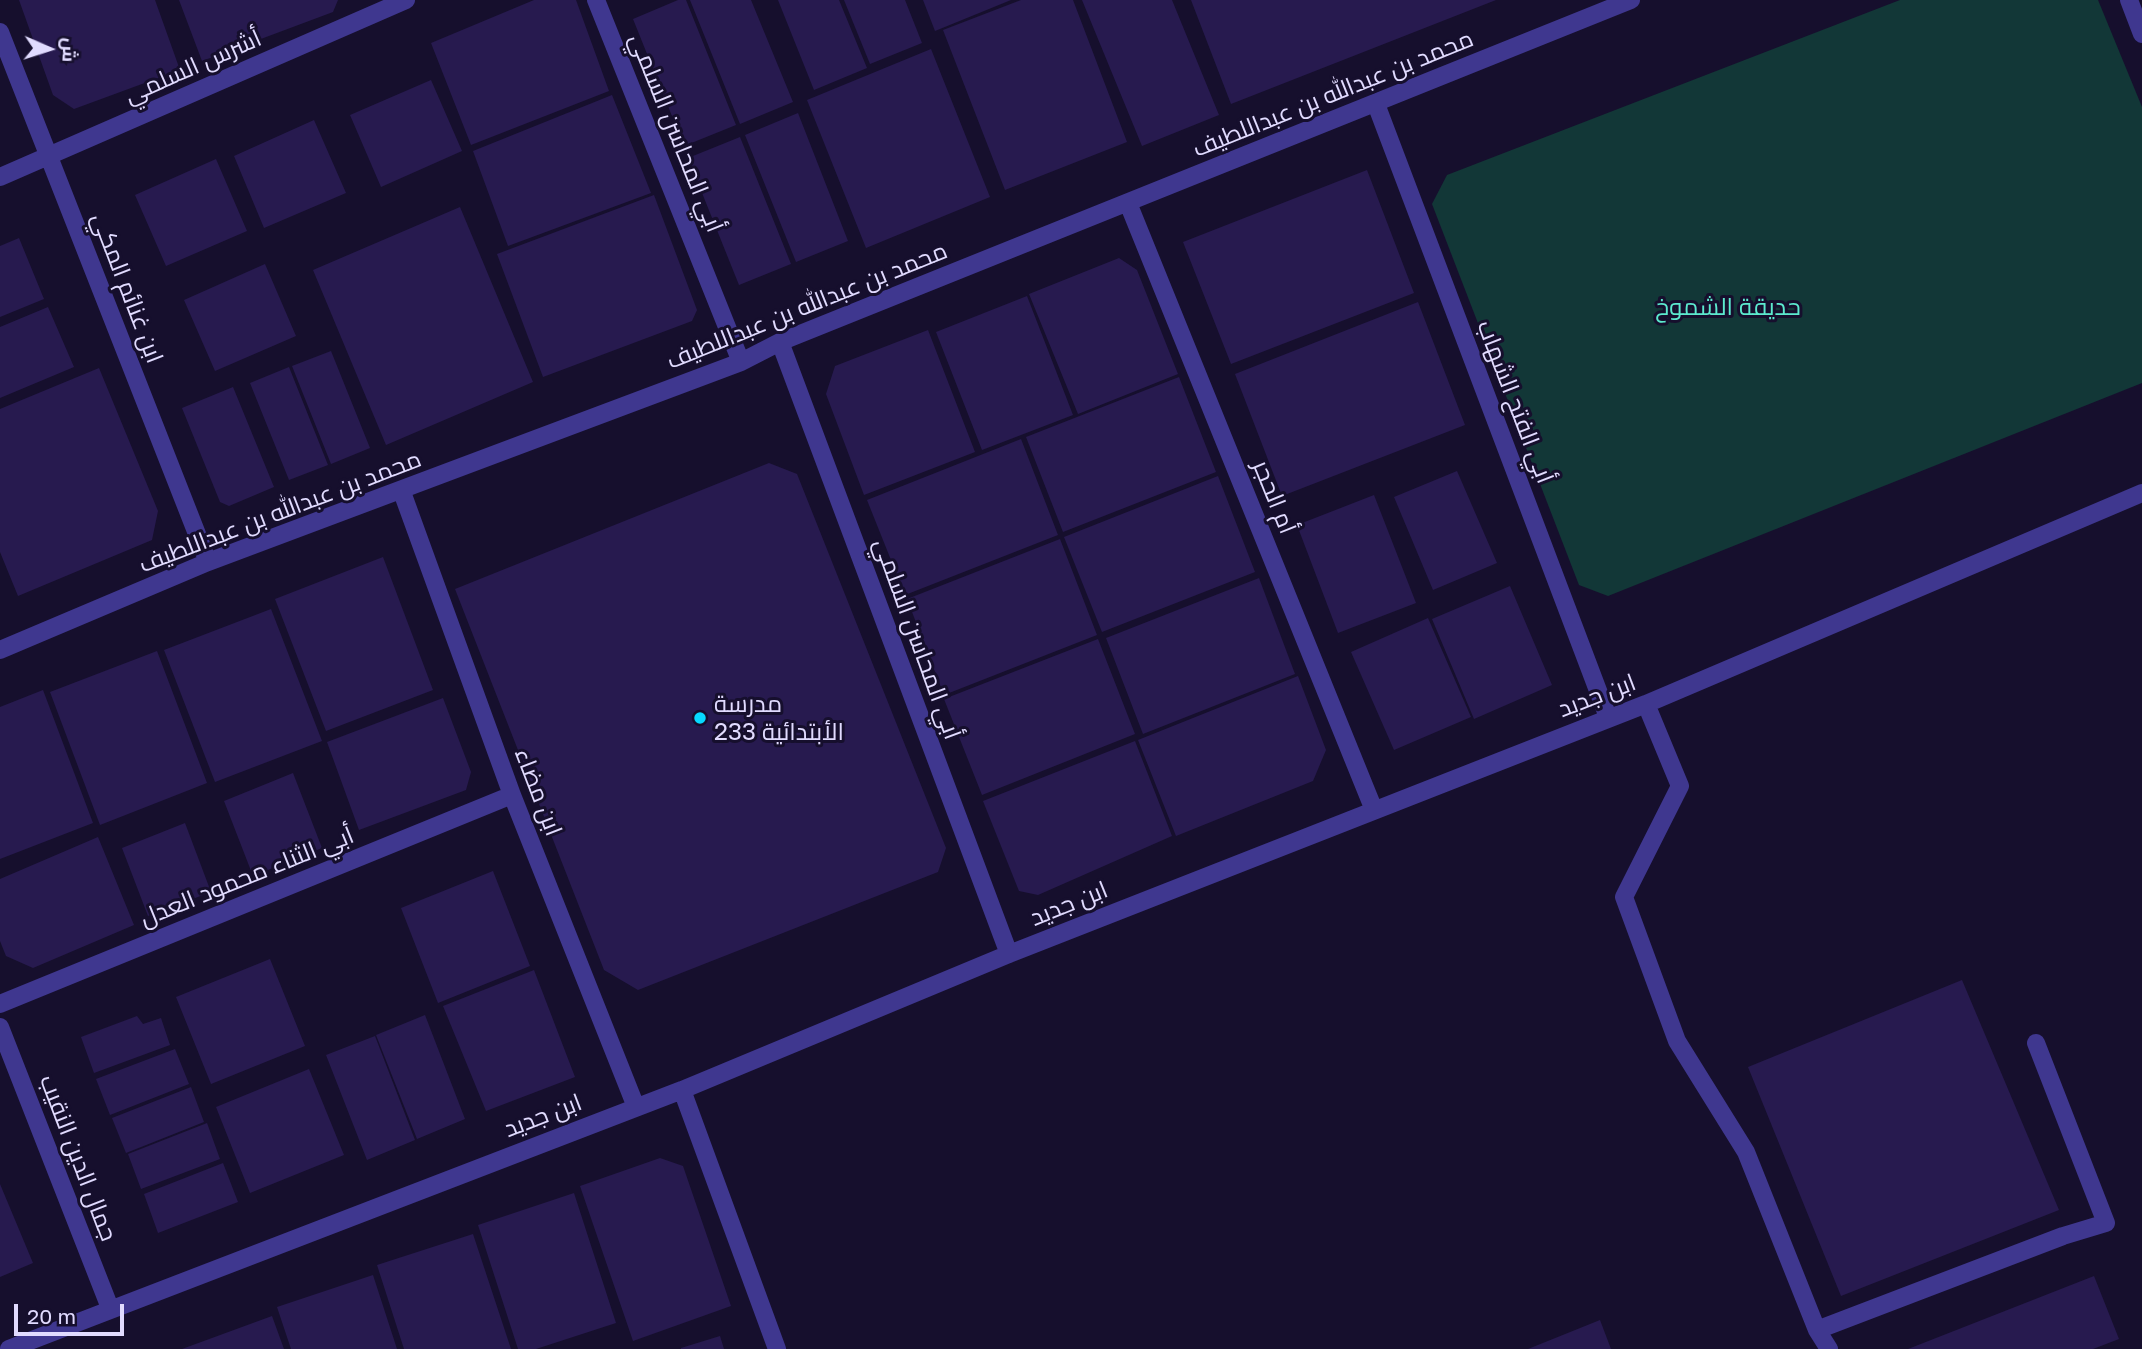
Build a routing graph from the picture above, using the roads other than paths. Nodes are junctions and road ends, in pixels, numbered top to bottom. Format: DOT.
graph roads {
  1 [pos="596,0"];
  2 [pos="1631,0"];
  3 [pos="2129,0"];
  4 [pos="396,2"];
  5 [pos="0,32"];
  6 [pos="2142,34"];
  7 [pos="1376,104"];
  8 [pos="50,158"];
  9 [pos="0,177"];
  10 [pos="1128,203"];
  11 [pos="780,342"];
  12 [pos="741,362"];
  13 [pos="402,492"];
  14 [pos="2142,493"];
  15 [pos="208,562"];
  16 [pos="0,650"];
  17 [pos="1646,704"];
  18 [pos="1608,717"];
  19 [pos="512,795"];
  20 [pos="1374,810"];
  21 [pos="1009,954"];
  22 [pos="0,1004"];
  23 [pos="0,1027"];
  24 [pos="2036,1044"];
  25 [pos="682,1090"];
  26 [pos="636,1107"];
  27 [pos="110,1308"];
  28 [pos="1817,1330"];
  29 [pos="9,1349"];
  30 [pos="777,1349"];
  31 [pos="1829,1349"];
  1 -- 12 [label="street, أبي المحاسن السلمي"];
  2 -- 7 [label="street, محمد بن عبدالله بن عبداللطيف"];
  3 -- 6 [label="street"];
  4 -- 8 [label="street, أشرس السلمي"];
  5 -- 8 [label="street, ابن غنائم المكي"];
  7 -- 10 [label="street, محمد بن عبدالله بن عبداللطيف"];
  7 -- 18 [label="street, أبي الفتح الشهاب"];
  8 -- 9 [label="street, أشرس السلمي"];
  8 -- 15 [label="street, ابن غنائم المكي"];
  10 -- 11 [label="street, محمد بن عبدالله بن عبداللطيف"];
  10 -- 20 [label="street, أم الحجر"];
  11 -- 12 [label="street, محمد بن عبدالله بن عبداللطيف"];
  11 -- 21 [label="street, أبي المحاسن السلمي"];
  12 -- 13 [label="street, محمد بن عبدالله بن عبداللطيف"];
  13 -- 15 [label="street, محمد بن عبدالله بن عبداللطيف"];
  13 -- 19 [label="street, ابن مضاء"];
  14 -- 17 [label="street, ابن جديد"];
  15 -- 16 [label="street, محمد بن عبدالله بن عبداللطيف"];
  17 -- 18 [label="street, ابن جديد"];
  17 -- 28 [label="street"];
  18 -- 20 [label="street, ابن جديد"];
  19 -- 22 [label="street, أبي الثناء محمود العدل"];
  19 -- 26 [label="street, ابن مضاء"];
  20 -- 21 [label="street, ابن جديد"];
  21 -- 25 [label="street, ابن جديد"];
  23 -- 27 [label="street, جمال الدين النقيب"];
  24 -- 28 [label="street"];
  25 -- 26 [label="street, ابن جديد"];
  25 -- 30 [label="street"];
  26 -- 27 [label="street, ابن جديد"];
  27 -- 29 [label="street, ابن جديد"];
  28 -- 31 [label="street"];
}
